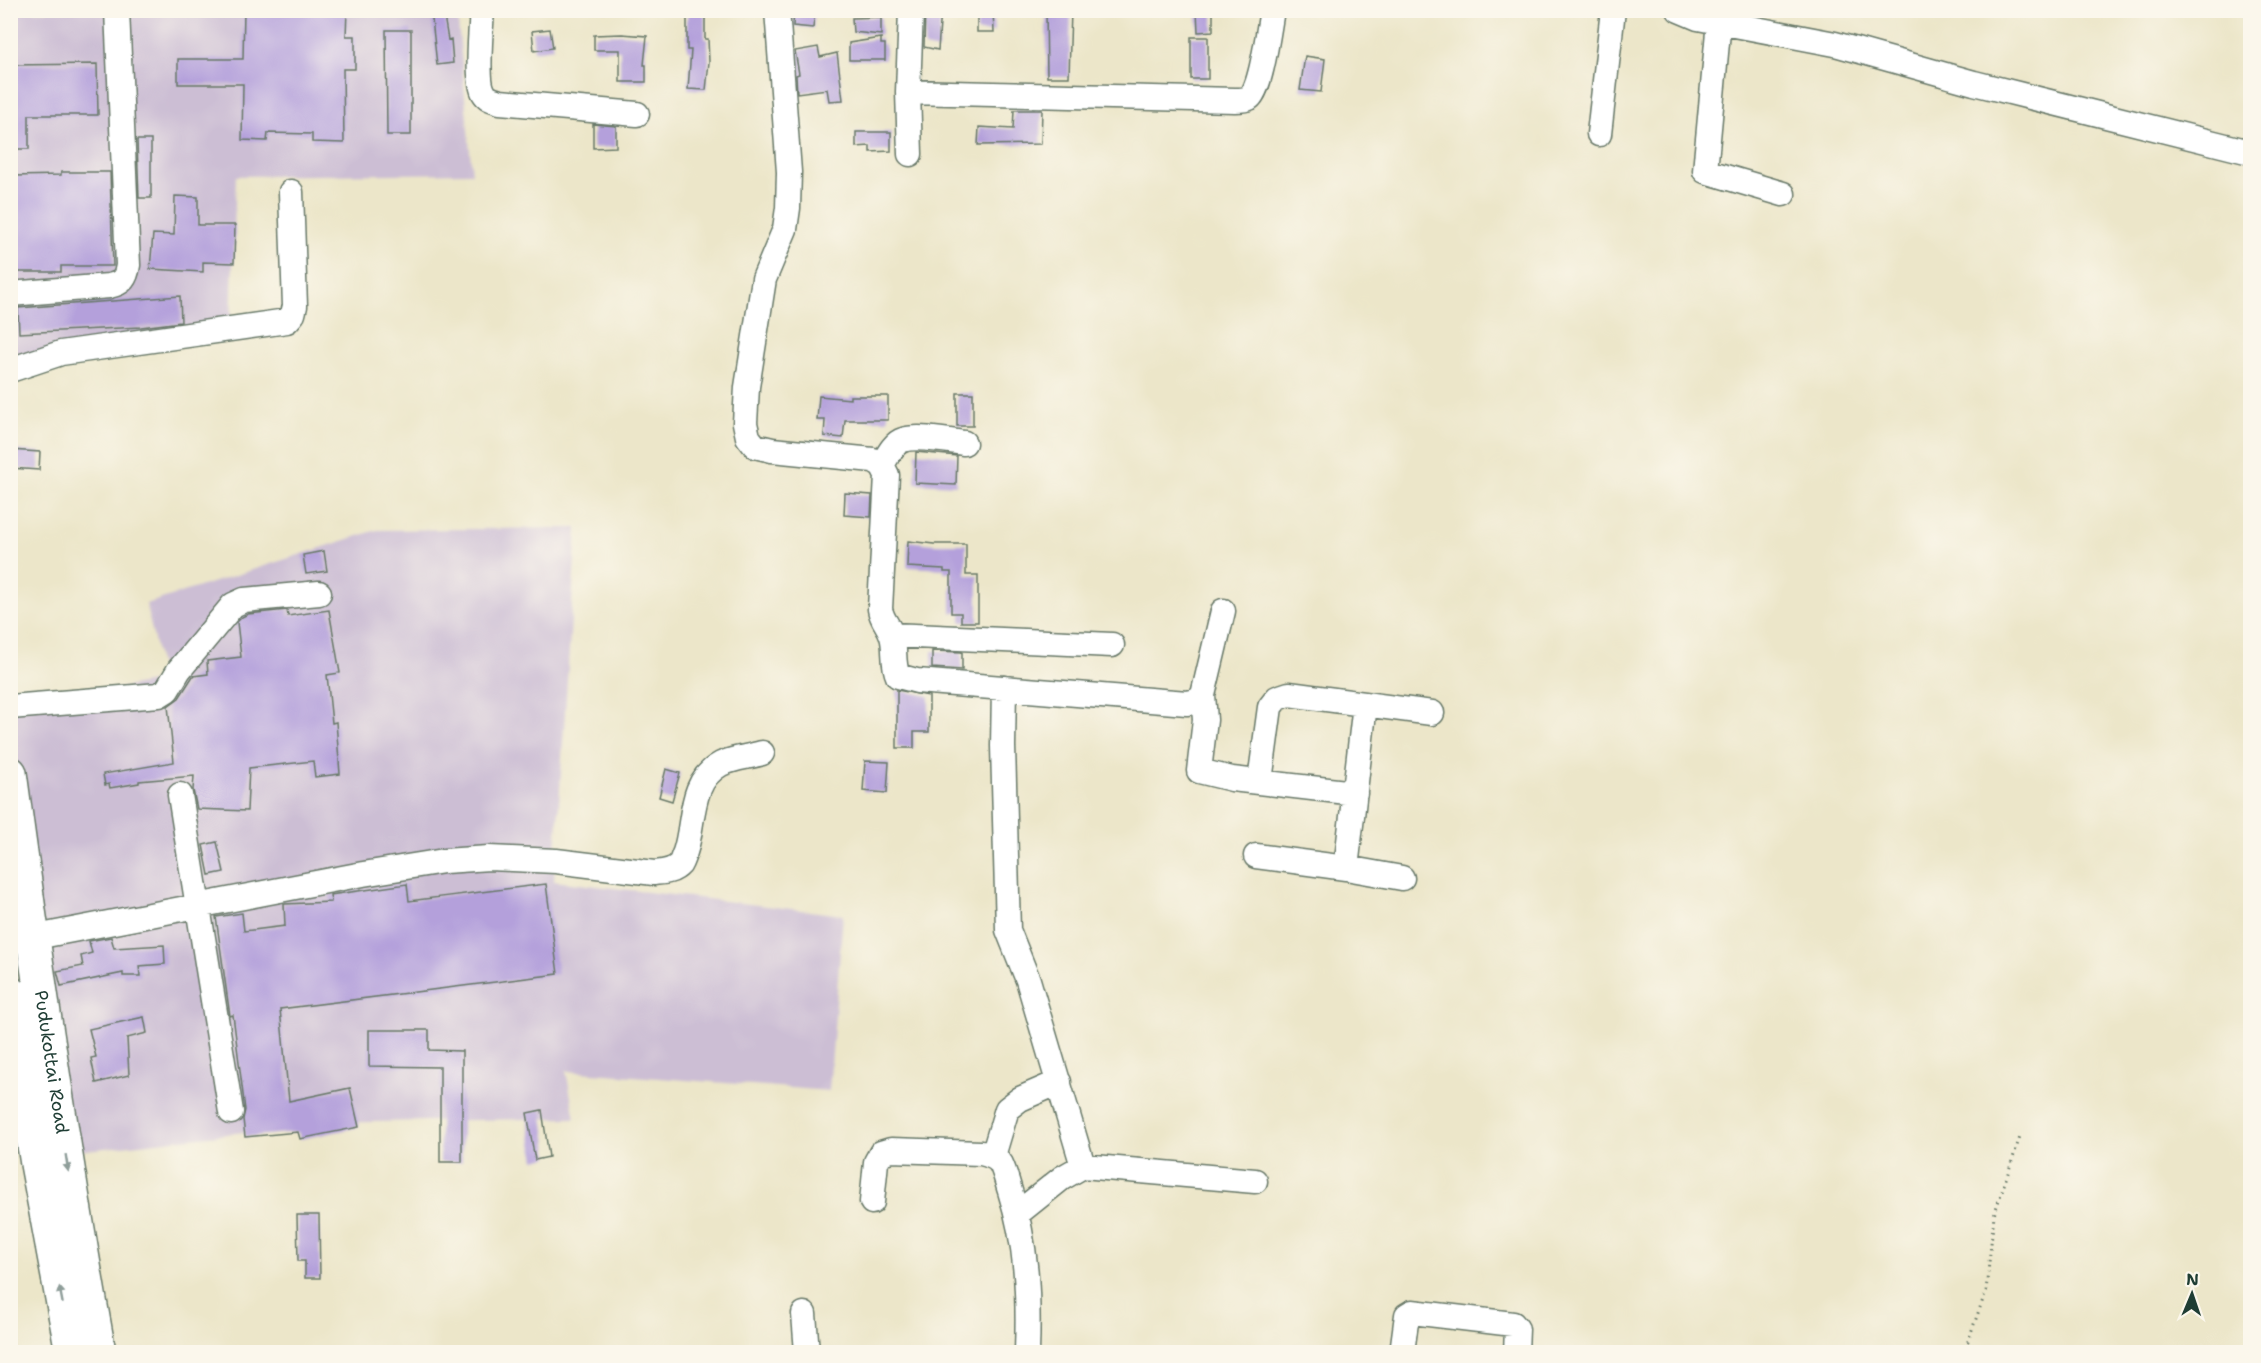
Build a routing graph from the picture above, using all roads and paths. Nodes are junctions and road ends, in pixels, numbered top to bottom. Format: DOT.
graph roads {
  1 [pos="117,10"];
  2 [pos="482,10"];
  3 [pos="777,10"];
  4 [pos="911,10"];
  5 [pos="1272,10"];
  6 [pos="1613,10"];
  7 [pos="1679,10"];
  8 [pos="1719,21"];
  9 [pos="908,92"];
  10 [pos="636,114"];
  11 [pos="1599,134"];
  12 [pos="2250,152"];
  13 [pos="910,154"];
  14 [pos="291,192"];
  15 [pos="1783,194"];
  16 [pos="10,294"];
  17 [pos="10,370"];
  18 [pos="964,442"];
  19 [pos="882,465"];
  20 [pos="319,593"];
  21 [pos="1223,610"];
  22 [pos="892,635"];
  23 [pos="1112,645"];
  24 [pos="1004,688"];
  25 [pos="1203,695"];
  26 [pos="1365,704"];
  27 [pos="10,707"];
  28 [pos="1432,713"];
  29 [pos="762,753"];
  30 [pos="10,773"];
  31 [pos="1260,782"];
  32 [pos="1355,794"];
  33 [pos="180,795"];
  34 [pos="1256,856"];
  35 [pos="1346,868"];
  36 [pos="1402,878"];
  37 [pos="197,906"];
  38 [pos="21,940"];
  39 [pos="10,993"];
  40 [pos="1059,1082"];
  41 [pos="231,1112"];
  42 [pos="2021,1134"];
  43 [pos="993,1156"];
  44 [pos="1083,1166"];
  45 [pos="1255,1181"];
  46 [pos="872,1202"];
  47 [pos="1017,1214"];
  48 [pos="804,1314"];
  49 [pos="72,1353"];
  50 [pos="99,1353"];
  51 [pos="807,1353"];
  52 [pos="1027,1353"];
  53 [pos="1401,1353"];
  54 [pos="1516,1353"];
  55 [pos="1961,1353"];
  1 -- 16 [label="street"];
  2 -- 10 [label="street"];
  3 -- 19 [label="street"];
  4 -- 9 [label="street"];
  5 -- 9 [label="street"];
  6 -- 11 [label="street"];
  7 -- 8 [label="street"];
  8 -- 12 [label="street"];
  8 -- 15 [label="street"];
  9 -- 13 [label="street"];
  14 -- 17 [label="street"];
  18 -- 19 [label="street"];
  19 -- 22 [label="street"];
  20 -- 27 [label="street"];
  21 -- 25 [label="street"];
  22 -- 23 [label="street"];
  22 -- 24 [label="street"];
  24 -- 25 [label="street"];
  24 -- 40 [label="street"];
  25 -- 31 [label="street"];
  26 -- 28 [label="street"];
  26 -- 31 [label="street"];
  26 -- 32 [label="street"];
  29 -- 37 [label="street"];
  30 -- 38 [label="highway, Pudukottai Road"];
  31 -- 32 [label="street"];
  32 -- 35 [label="street"];
  33 -- 37 [label="street"];
  34 -- 35 [label="street"];
  35 -- 36 [label="street"];
  37 -- 38 [label="street"];
  37 -- 41 [label="street"];
  38 -- 50 [label="highway, Pudukottai Road, one-way"];
  49 -- 39 [label="highway, Pudukottai Road, one-way"];
  40 -- 43 [label="street"];
  40 -- 44 [label="street"];
  42 -- 55 [label="path"];
  43 -- 46 [label="street"];
  43 -- 47 [label="street"];
  44 -- 45 [label="street"];
  44 -- 47 [label="street"];
  47 -- 52 [label="street"];
  48 -- 51 [label="street"];
  53 -- 54 [label="street"];
}
